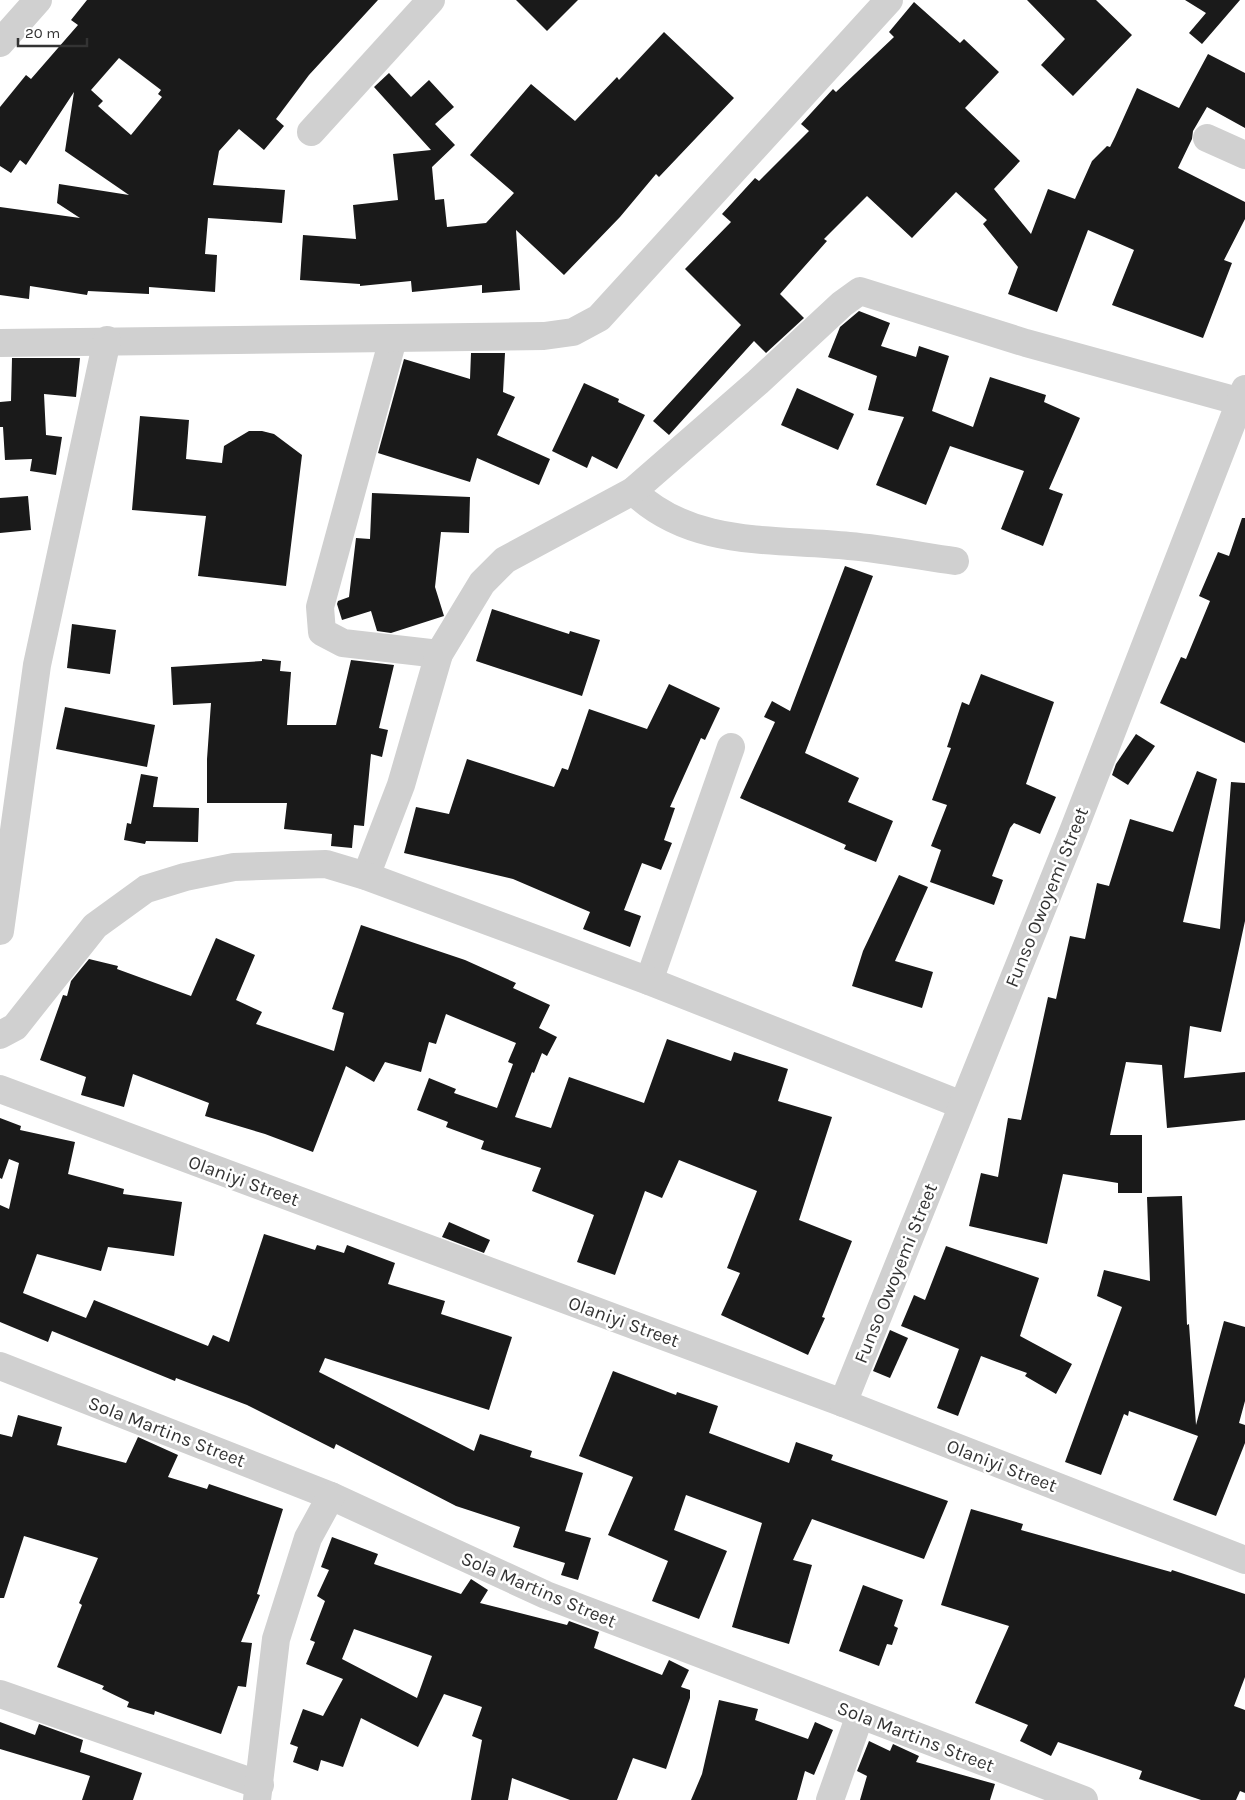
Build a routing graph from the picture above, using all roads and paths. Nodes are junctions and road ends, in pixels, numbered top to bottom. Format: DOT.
graph roads {
  1 [pos="38,0"];
  2 [pos="431,0"];
  3 [pos="890,0"];
  4 [pos="0,43"];
  5 [pos="311,132"];
  6 [pos="1207,138"];
  7 [pos="1245,154"];
  8 [pos="393,339"];
  9 [pos="107,340"];
  10 [pos="0,343"];
  11 [pos="1244,398"];
  12 [pos="633,491"];
  13 [pos="955,562"];
  14 [pos="439,654"];
  15 [pos="731,747"];
  16 [pos="366,876"];
  17 [pos="0,931"];
  18 [pos="649,981"];
  19 [pos="0,1034"];
  20 [pos="0,1088"];
  21 [pos="962,1105"];
  22 [pos="0,1366"];
  23 [pos="843,1403"];
  24 [pos="331,1496"];
  25 [pos="1244,1556"];
  26 [pos="0,1694"];
  27 [pos="860,1715"];
  28 [pos="258,1792"];
  29 [pos="830,1800"];
  30 [pos="1084,1800"];
  1 -- 4 [label="street"];
  2 -- 5 [label="street"];
  3 -- 8 [label="street"];
  6 -- 7 [label="street"];
  8 -- 9 [label="street"];
  8 -- 14 [label="street"];
  9 -- 10 [label="street"];
  9 -- 17 [label="street"];
  11 -- 12 [label="street"];
  11 -- 21 [label="street, Funso Owoyemi Street"];
  12 -- 13 [label="street"];
  12 -- 14 [label="street"];
  14 -- 16 [label="street"];
  15 -- 18 [label="street"];
  16 -- 18 [label="street"];
  16 -- 19 [label="street"];
  18 -- 21 [label="street"];
  20 -- 23 [label="street, Olaniyi Street"];
  21 -- 23 [label="street, Funso Owoyemi Street"];
  22 -- 24 [label="street, Sola Martins Street"];
  23 -- 25 [label="street, Olaniyi Street"];
  24 -- 27 [label="street, Sola Martins Street"];
  24 -- 28 [label="street"];
  26 -- 28 [label="street"];
  27 -- 29 [label="street"];
  27 -- 30 [label="street, Sola Martins Street"];
}
